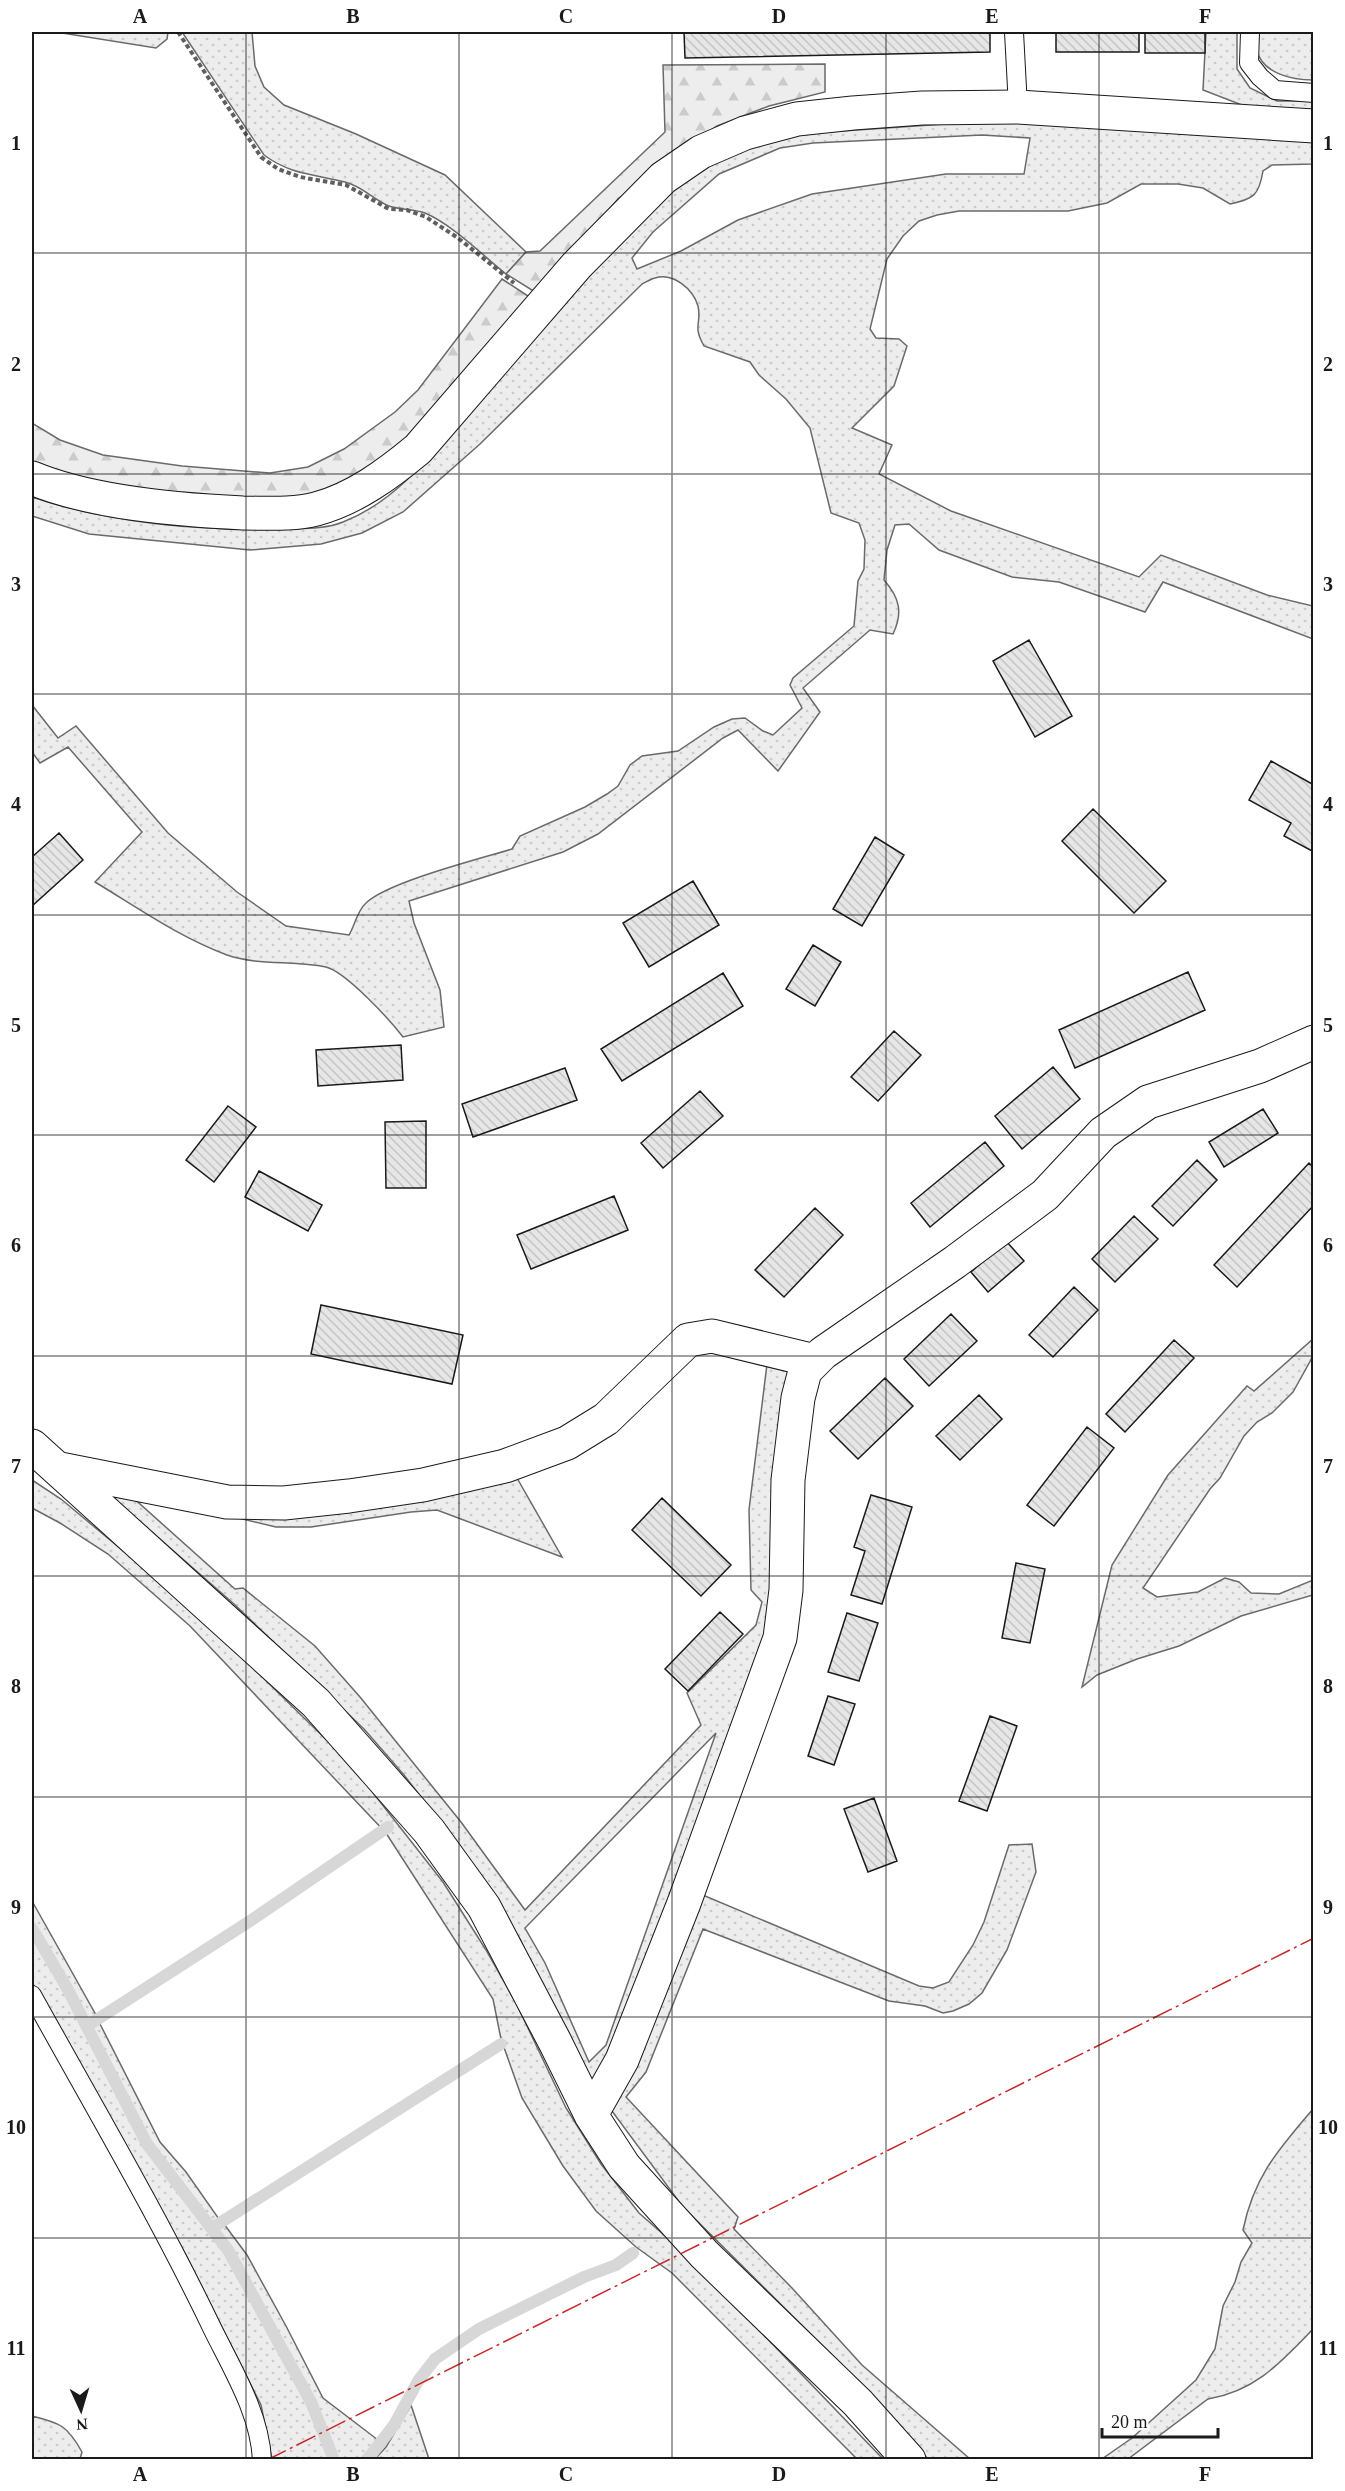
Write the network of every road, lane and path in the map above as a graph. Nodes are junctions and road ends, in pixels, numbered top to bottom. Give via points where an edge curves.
1 (178, 32) edge
2 (1014, 32) edge
3 (1250, 32) edge
4 (1314, 93) edge
5 (1018, 106) junction
6 (1314, 126) edge
7 (545, 303) junction
8 (32, 478) edge
9 (1314, 1042) edge
10 (815, 1361) junction
11 (32, 1446) edge
12 (59, 1468) junction
13 (32, 1995) edge
14 (591, 2115) junction
15 (262, 2460) edge
16 (909, 2460) edge

1 - 7 path via 261,157 300,177 346,185 389,208 426,217
2 - 5 lane
3 - 4 lane via 1249,63 1260,77 1275,90
5 - 6 street
5 - 7 street via 853,113 796,119 745,133 701,152 663,178
7 - 8 street via 418,449 389,473 351,495 315,509 272,514 168,508 51,486
9 - 10 street via 1260,1066 1148,1102 1103,1133 1046,1195
10 - 12 street via 712,1336 687,1340 606,1419 567,1443 505,1466 423,1485 349,1496 284,1503 227,1503
10 - 14 street via 805,1371 798,1398 788,1480 786,1590 780,1638 680,1914 622,2060
11 - 12 street
12 - 14 street via 316,1703 429,1831 484,1907
13 - 15 lane via 199,2299 249,2403
14 - 16 street via 624,2166 704,2254 858,2403

